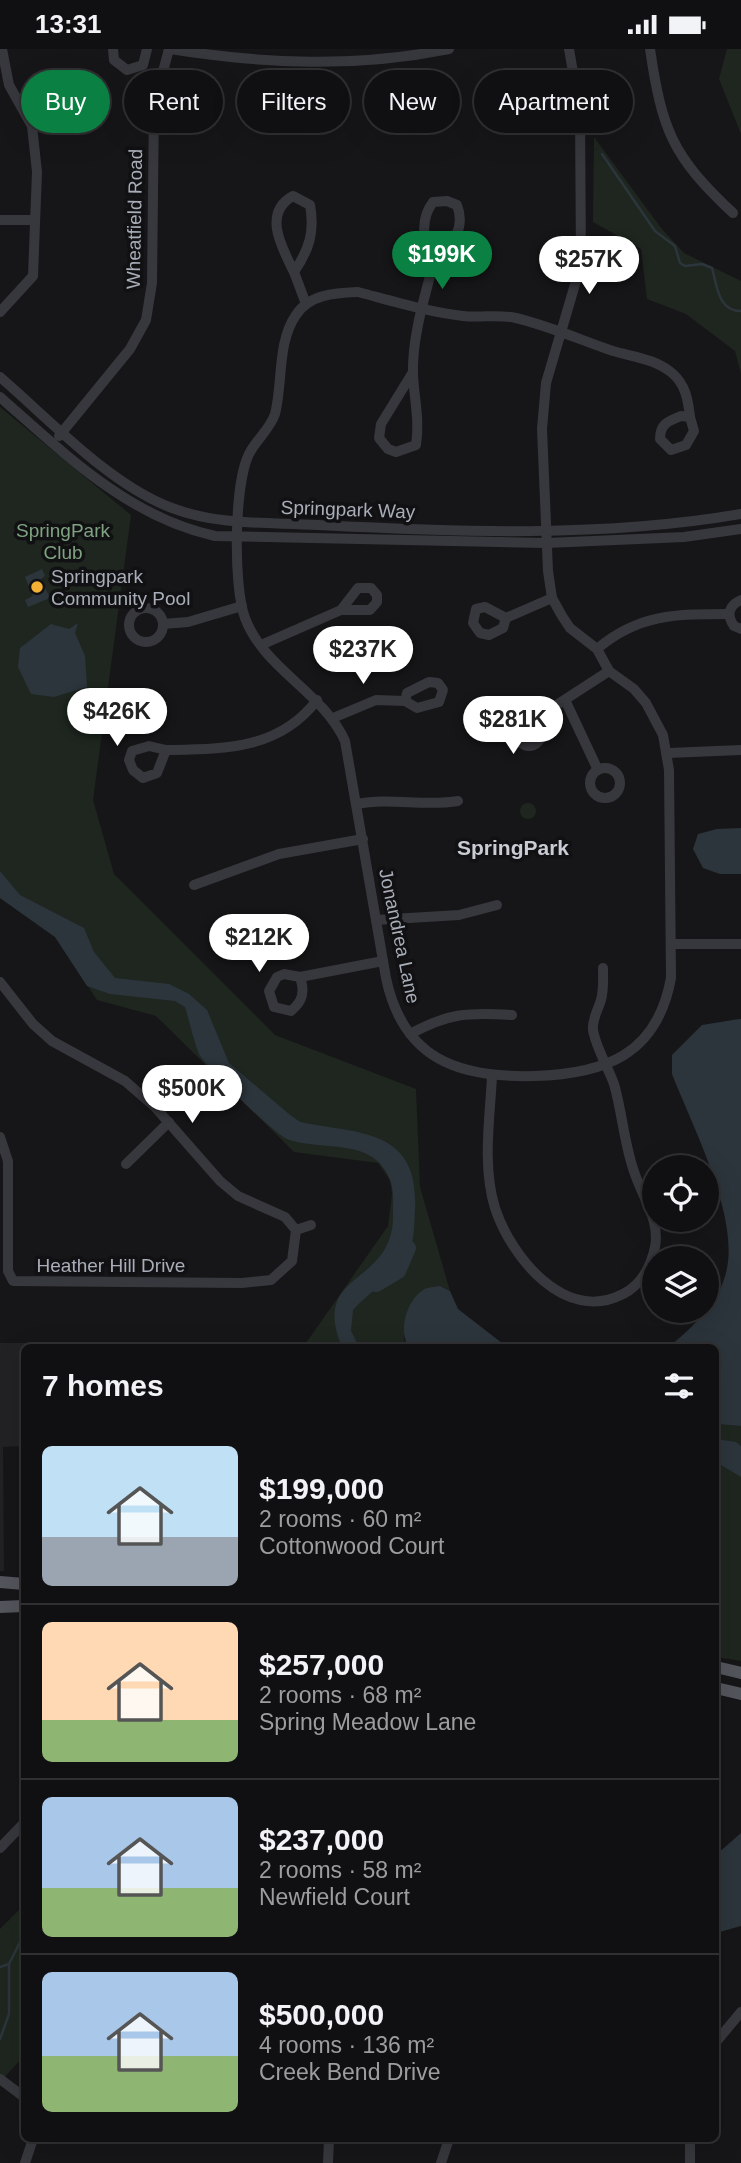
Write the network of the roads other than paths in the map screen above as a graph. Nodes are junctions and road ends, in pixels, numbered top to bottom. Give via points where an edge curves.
1 (2, 49) edge
2 (113, 49) edge
3 (148, 49) edge
4 (169, 49) edge
5 (450, 49) edge
6 (569, 49) edge
7 (650, 49) edge
8 (5, 87) edge
9 (733, 213) dead end
10 (0, 220) edge
11 (35, 220) junction
12 (433, 265) junction
13 (294, 272) junction
14 (306, 303) junction
15 (422, 308) junction
16 (0, 312) edge
17 (559, 333) junction
18 (413, 372) junction
19 (0, 377) edge
20 (0, 397) edge
21 (690, 417) dead end
22 (62, 432) junction
23 (53, 444) junction
24 (741, 515) edge
25 (239, 524) junction
26 (741, 529) edge
27 (547, 530) junction
28 (237, 539) junction
29 (547, 543) junction
30 (552, 598) junction
31 (741, 600) edge
32 (242, 606) junction
33 (341, 610) dead end
34 (729, 614) junction
35 (506, 618) dead end
36 (163, 624) dead end
37 (741, 629) edge
38 (261, 645) junction
39 (597, 649) junction
40 (609, 671) junction
41 (317, 700) junction
42 (405, 701) dead end
43 (565, 701) junction
44 (333, 718) junction
45 (536, 724) dead end
46 (166, 750) dead end
47 (741, 750) edge
48 (668, 753) junction
49 (598, 770) dead end
50 (458, 801) dead end
51 (357, 804) junction
52 (363, 839) junction
53 (194, 885) dead end
54 (497, 905) dead end
55 (376, 920) junction
56 (672, 944) junction
57 (741, 944) edge
58 (383, 961) junction
59 (603, 968) dead end
60 (300, 977) dead end
61 (0, 982) edge
62 (512, 1015) dead end
63 (410, 1034) junction
64 (607, 1065) junction
65 (492, 1076) junction
66 (169, 1122) junction
67 (0, 1137) edge
68 (126, 1164) dead end
69 (311, 1225) dead end
70 (296, 1230) junction
71 (0, 1582) edge
72 (21, 1584) edge
73 (21, 1606) edge
74 (0, 1607) edge
75 (719, 1668) edge
76 (741, 1673) edge
77 (719, 1689) edge
78 (741, 1694) edge
79 (21, 1826) edge
80 (0, 1848) edge
81 (741, 2012) edge
82 (719, 2038) edge
83 (0, 2079) edge
84 (21, 2095) edge
85 (32, 2142) edge
86 (329, 2142) edge
87 (448, 2142) edge
88 (690, 2142) edge
89 (25, 2163) edge
90 (328, 2163) edge
91 (441, 2163) edge
92 (690, 2163) edge

1 - 8 street
2 - 3 street via 114,60 127,70 143,65
4 - 5 street via 237,60 318,64 405,58
4 - 22 street, Wheatfield Road via 154,105 152,283 146,320 130,349
6 - 17 street, Jonandrea Lane via 580,113 581,264
7 - 9 street via 671,142 706,188
8 - 11 street via 32,126 37,172
10 - 11 street
11 - 16 street via 33,276
12 - 12 street via 423,232 426,211 433,202 447,201 457,205 460,230
12 - 15 street
13 - 13 street via 276,223 277,210 293,196 310,205 312,215 310,248
13 - 14 street
14 - 15 street via 358,292
14 - 25 street, Jonandrea Lane via 288,331 274,418 248,455
15 - 17 street via 464,317 501,315
15 - 18 street
17 - 21 street via 666,369 687,394
17 - 27 street, Jonandrea Lane via 546,383 542,429
18 - 18 street via 381,424 379,438 396,453 416,445
19 - 22 street, Springpark Way
20 - 23 street, Springpark Way
22 - 23 street, Wheatfield Road
22 - 25 street, Springpark Way via 152,499 197,516
23 - 28 street, Springpark Way via 150,515 194,531
24 - 27 street, Springpark Way via 653,526
25 - 27 street, Springpark Way
25 - 28 street, Jonandrea Lane
26 - 29 street, Springpark Way via 684,537
27 - 29 street, Jonandrea Lane
28 - 29 street, Springpark Way
28 - 32 street, Jonandrea Lane
29 - 30 street, Jonandrea Lane
30 - 35 street
30 - 39 street, Jonandrea Lane via 570,628
31 - 34 street
32 - 36 street via 188,622
32 - 38 street, Jonandrea Lane
33 - 38 street
34 - 37 street via 734,626
34 - 39 street via 642,621
38 - 41 street, Jonandrea Lane
39 - 40 street, Jonandrea Lane
40 - 43 street
40 - 48 street, Jonandrea Lane via 646,703
41 - 44 street, Jonandrea Lane
41 - 46 street via 283,731 247,747
42 - 44 street via 376,700
43 - 45 street
43 - 49 street
44 - 51 street, Jonandrea Lane via 349,755
47 - 48 street
48 - 56 street, Jonandrea Lane
50 - 51 street
51 - 52 street, Jonandrea Lane
52 - 53 street via 279,854
52 - 55 street, Jonandrea Lane
54 - 55 street via 459,915
55 - 58 street, Jonandrea Lane
56 - 57 street
56 - 64 street, Jonandrea Lane via 668,992 658,1020 642,1042
58 - 60 street
58 - 63 street, Jonandrea Lane via 393,1005
59 - 64 street via 604,986 593,1027
61 - 66 street via 52,1041 125,1081
62 - 63 street via 463,1013
63 - 65 street, Jonandrea Lane via 449,1066
64 - 65 street, Jonandrea Lane via 563,1076
64 - 65 street via 627,1154 657,1237 638,1283 603,1300 572,1298 547,1284 530,1268 504,1229 489,1178
66 - 68 street
66 - 70 street via 220,1181 238,1196 285,1217
67 - 70 street, Heather Hill Drive via 8,1161 8,1271 13,1281 271,1280 292,1261
69 - 70 street
71 - 72 main road
73 - 74 main road
75 - 76 main road
77 - 78 main road
79 - 80 street
81 - 82 street
83 - 84 street
85 - 89 street
86 - 90 street
87 - 91 street
88 - 92 street

